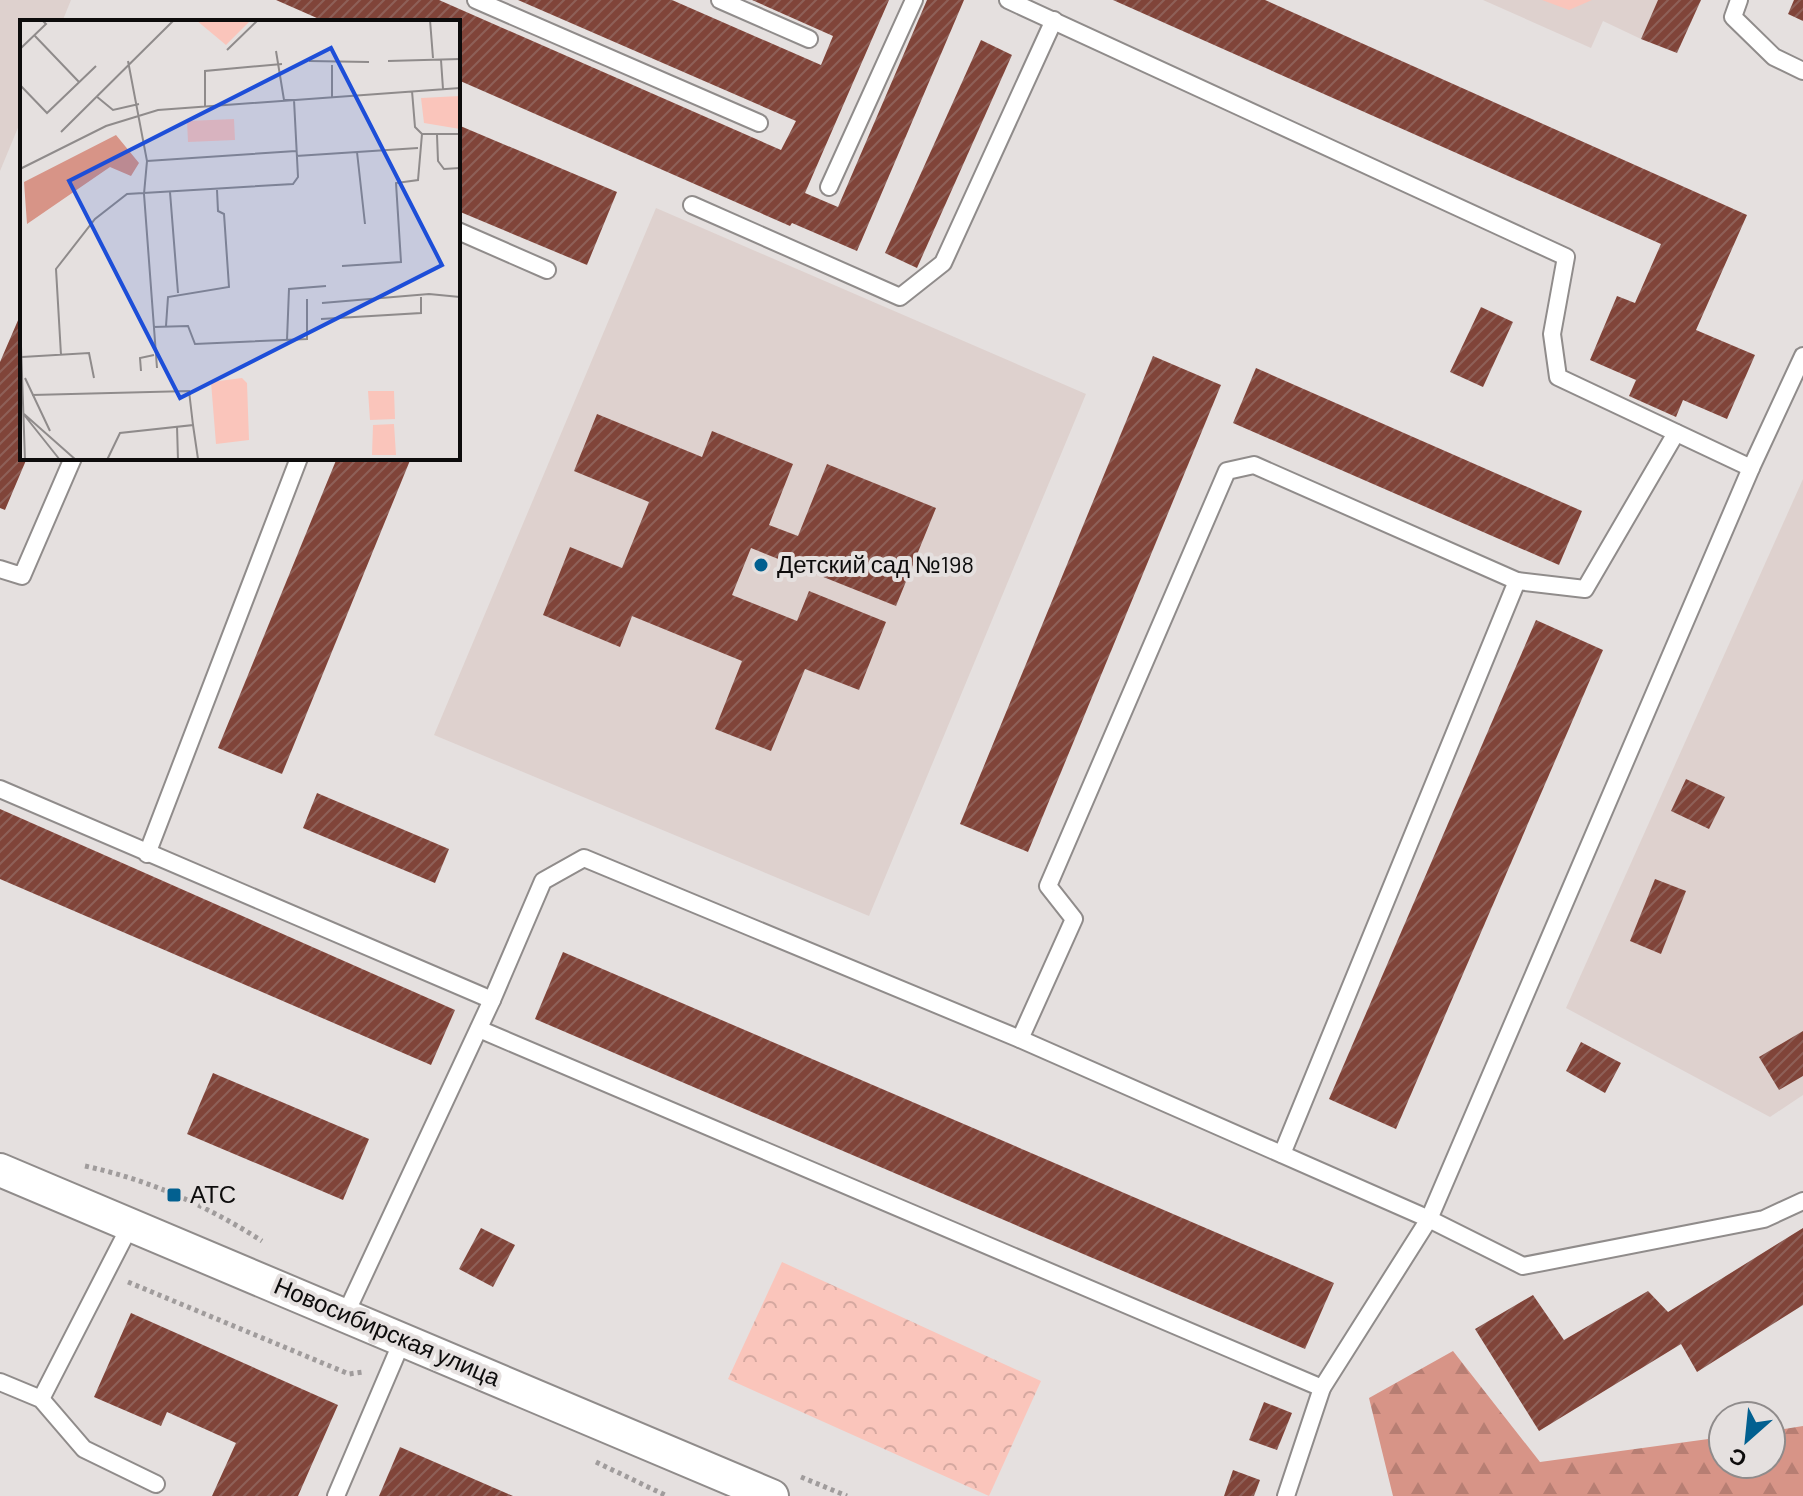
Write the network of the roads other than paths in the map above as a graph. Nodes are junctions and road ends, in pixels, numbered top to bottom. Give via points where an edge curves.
1 (476, 0) edge
2 (720, 0) edge
3 (914, 0) edge
4 (1008, 0) edge
5 (1739, 0) edge
6 (1054, 20) junction
7 (809, 39) dead end
8 (1803, 71) edge
9 (759, 123) dead end
10 (829, 187) dead end
11 (692, 205) dead end
12 (460, 232) edge
13 (547, 270) dead end
14 (1803, 356) edge
15 (1676, 433) junction
16 (72, 460) edge
17 (298, 460) edge
18 (1751, 468) junction
19 (0, 569) edge
20 (1517, 581) junction
21 (0, 789) edge
22 (147, 854) junction
23 (492, 1000) junction
24 (479, 1029) junction
25 (1020, 1039) junction
26 (1282, 1154) junction
27 (0, 1170) edge
28 (1803, 1201) edge
29 (1429, 1219) junction
30 (131, 1224) junction
31 (346, 1313) junction
32 (405, 1340) junction
33 (0, 1382) edge
34 (1322, 1388) junction
35 (41, 1399) junction
36 (156, 1484) dead end
37 (336, 1496) edge
38 (772, 1496) edge
39 (1286, 1496) edge

1 - 9 lane
2 - 7 lane
3 - 10 lane
4 - 6 lane
5 - 8 lane via 1733,17 1774,57
6 - 11 lane via 943,263 900,297
6 - 15 lane via 1566,257 1552,334 1558,377
12 - 13 lane
14 - 18 lane
15 - 18 lane
15 - 20 lane via 1585,589
16 - 19 lane via 22,576
17 - 22 lane
18 - 29 lane
20 - 25 lane via 1254,465 1227,471 1048,886 1074,919
20 - 26 lane
21 - 22 lane
22 - 23 lane
23 - 24 lane
23 - 25 lane via 543,881 584,858
24 - 31 lane
24 - 34 lane
25 - 26 lane
26 - 29 lane
27 - 30 street, Новосибирская улица
28 - 29 lane via 1764,1219 1523,1266
29 - 34 lane
30 - 31 street, Новосибирская улица
30 - 35 lane
31 - 32 lane
32 - 37 lane
32 - 38 street, Новосибирская улица
33 - 35 lane
34 - 39 lane
35 - 36 lane via 84,1449

